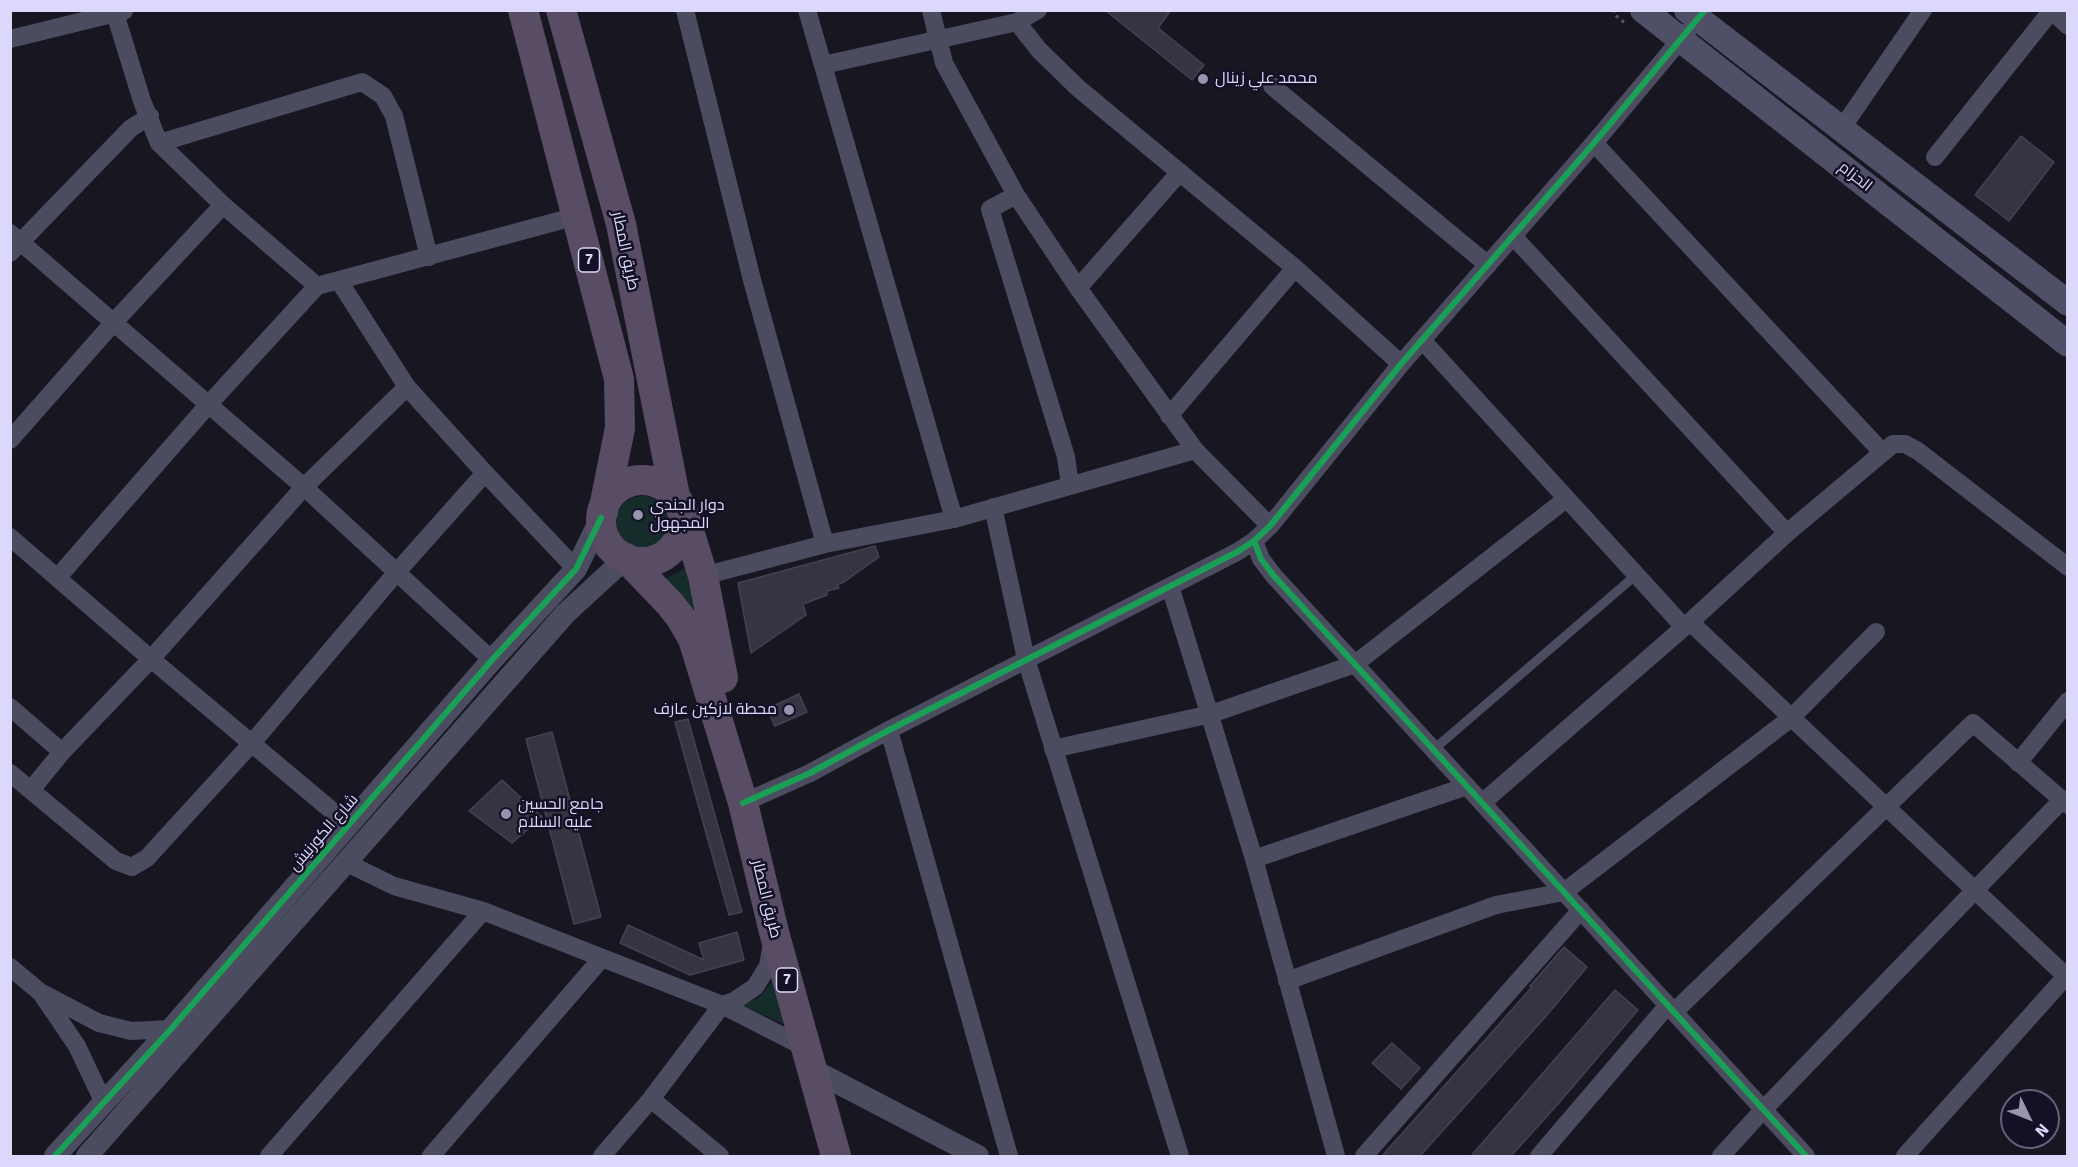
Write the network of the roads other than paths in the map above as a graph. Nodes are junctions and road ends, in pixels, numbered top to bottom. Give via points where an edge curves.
1 (523, 10) edge
2 (561, 10) edge
3 (685, 10) edge
4 (807, 10) edge
5 (931, 10) edge
6 (1038, 10) edge
7 (1923, 10) edge
8 (2052, 11) edge
9 (118, 12) edge
10 (1697, 13) edge
11 (1636, 18) edge
12 (1017, 22) junction
13 (2067, 26) edge
14 (10, 39) edge
15 (938, 39) junction
16 (1681, 40) junction
17 (823, 65) junction
18 (1272, 86) dead end
19 (150, 116) junction
20 (1842, 128) junction
21 (159, 142) junction
22 (1594, 143) junction
23 (1935, 157) dead end
24 (1180, 172) junction
25 (1016, 195) junction
26 (223, 205) junction
27 (577, 216) junction
28 (1513, 236) junction
29 (14, 243) edge
30 (429, 257) junction
31 (1488, 265) junction
32 (1295, 268) junction
33 (339, 281) junction
34 (317, 286) junction
35 (1078, 288) junction
36 (2067, 303) edge
37 (114, 322) junction
38 (1422, 340) junction
39 (2067, 344) edge
40 (1401, 364) junction
41 (407, 387) junction
42 (207, 405) junction
43 (1169, 416) junction
44 (10, 440) edge
45 (1195, 450) junction
46 (1882, 452) junction
47 (485, 473) junction
48 (1070, 485) junction
49 (304, 487) junction
50 (1566, 499) junction
51 (678, 501) junction
52 (993, 507) junction
53 (602, 515) junction
54 (954, 519) junction
55 (1270, 526) junction
56 (1787, 532) junction
57 (10, 537) edge
58 (1254, 541) junction
59 (825, 544) junction
60 (626, 558) junction
61 (2067, 567) edge
62 (576, 569) junction
63 (396, 573) junction
64 (1636, 575) junction
65 (703, 576) junction
66 (58, 577) junction
67 (1170, 585) junction
68 (1686, 624) junction
69 (1876, 632) dead end
70 (151, 659) junction
71 (1026, 659) junction
72 (492, 660) junction
73 (1355, 664) junction
74 (2067, 701) edge
75 (10, 707) edge
76 (1211, 714) junction
77 (1791, 718) junction
78 (890, 730) junction
79 (252, 743) junction
80 (726, 746) junction
81 (1053, 749) junction
82 (1433, 750) junction
83 (62, 752) junction
84 (2018, 763) junction
85 (10, 773) edge
86 (1467, 786) junction
87 (31, 790) junction
88 (742, 802) junction
89 (2065, 802) edge
90 (1482, 803) junction
91 (1887, 808) junction
92 (349, 825) junction
93 (1254, 859) junction
94 (345, 862) junction
95 (1975, 891) junction
96 (1564, 892) junction
97 (1581, 910) junction
98 (483, 911) junction
99 (774, 933) junction
100 (602, 958) junction
101 (10, 967) edge
102 (2067, 976) edge
103 (1287, 981) junction
104 (40, 992) junction
105 (722, 1005) junction
106 (1671, 1009) junction
107 (171, 1029) junction
108 (131, 1031) junction
109 (808, 1058) junction
110 (151, 1066) junction
111 (119, 1091) junction
112 (651, 1099) junction
113 (1763, 1110) junction
114 (125, 1113) junction
115 (55, 1156) edge
116 (87, 1156) edge
117 (269, 1156) edge
118 (431, 1156) edge
119 (602, 1156) edge
120 (718, 1156) edge
121 (836, 1156) edge
122 (978, 1156) edge
123 (1009, 1156) edge
124 (1180, 1156) edge
125 (1336, 1156) edge
126 (1364, 1156) edge
127 (1539, 1156) edge
128 (1721, 1156) edge
129 (1806, 1156) edge
130 (1905, 1156) edge

1 - 27 highway, 7
2 - 51 highway, طريق المطار / 7 via 621,224
3 - 59 street via 752,280
4 - 17 street
5 - 15 street
6 - 12 street
7 - 20 street
8 - 13 street
8 - 23 street
9 - 14 street
9 - 19 street via 142,101
10 - 16 street
10 - 20 main road, الحزام
11 - 16 main road, الحزام
12 - 15 street
12 - 24 street via 1078,88
15 - 17 street
15 - 25 street via 945,63
16 - 22 street
16 - 39 main road, الحزام
17 - 54 street
18 - 31 street
19 - 21 street
19 - 29 street via 131,128
20 - 36 main road, الحزام
21 - 26 street
21 - 30 street via 362,82 383,96 394,116
22 - 28 street
22 - 46 street
24 - 32 street
24 - 35 street
25 - 35 street
25 - 48 street via 990,209 1066,457
26 - 34 street
26 - 37 street
27 - 30 street
27 - 53 highway, 7 via 621,393 620,428
28 - 31 street
28 - 56 street
29 - 37 street
30 - 33 street
31 - 38 street
32 - 40 street
32 - 43 street
33 - 34 street
33 - 41 street
34 - 42 street
35 - 43 street
37 - 42 street
37 - 44 street
38 - 40 street
38 - 50 street
40 - 55 street
41 - 47 street
41 - 49 street
42 - 49 street
42 - 66 street
43 - 45 street
45 - 48 street
45 - 55 street
46 - 56 street
46 - 61 street via 1893,444 1905,444 1918,451
47 - 62 street
47 - 63 street
48 - 52 street
49 - 63 street
49 - 70 street
50 - 64 street
50 - 73 street
51 - 53 highway via 661,484 637,480 615,490
51 - 60 highway via 682,530 670,550 649,561
51 - 65 highway, طريق المطار / 7
52 - 54 street
52 - 71 street
53 - 60 highway via 607,542
53 - 62 street, شارع الكورنيش
54 - 59 street
55 - 58 street
56 - 68 street
57 - 66 street
58 - 67 street
58 - 73 street via 1261,559
59 - 65 street
60 - 80 highway, طريق المطار / 7 via 669,604 693,639
60 - 94 street, شارع الكورنيش via 566,613
62 - 72 street, شارع الكورنيش
63 - 72 street
63 - 79 street
64 - 68 street
64 - 82 lane
65 - 80 highway, طريق المطار / 7 via 734,725
66 - 70 street
67 - 71 street
67 - 76 street
68 - 77 street
68 - 90 street
69 - 77 street
70 - 79 street
70 - 83 street
71 - 78 street
71 - 81 street
72 - 92 street, شارع الكورنيش
73 - 76 street
73 - 82 street
74 - 84 street
75 - 83 street
76 - 81 street
76 - 93 street
77 - 91 street
77 - 96 street
78 - 88 street via 801,778
78 - 123 street
79 - 87 street via 147,858 132,867 116,861
79 - 92 street
80 - 88 highway, طريق المطار / 7
81 - 124 street
82 - 86 street
83 - 87 street
84 - 89 street
84 - 91 street via 1973,723
85 - 87 street
86 - 90 street
86 - 93 street
88 - 99 highway, طريق المطار / 7
89 - 95 street
90 - 96 street
91 - 95 street
91 - 106 street
92 - 107 street, شارع الكورنيش
93 - 103 street
94 - 98 street via 394,886
94 - 110 street, شارع الكورنيش
95 - 102 street
95 - 113 street
96 - 97 street
96 - 103 street via 1496,905
97 - 106 street
97 - 126 street
98 - 100 street
98 - 117 street
99 - 105 street via 764,976 750,992
99 - 109 highway, طريق المطار / 7
100 - 105 street
100 - 118 street
101 - 104 street
102 - 130 street
103 - 125 street
104 - 108 street via 99,1023
104 - 111 street via 91,1074
105 - 109 street
105 - 112 street
106 - 113 street
106 - 127 street
107 - 108 street
107 - 110 street, شارع الكورنيش
108 - 110 street
109 - 121 highway, طريق المطار / 7
109 - 122 street
110 - 111 street, شارع الكورنيش
110 - 114 street, شارع الكورنيش
111 - 114 street
111 - 115 street, شارع الكورنيش
112 - 119 street
112 - 120 street
113 - 128 street
113 - 129 street
114 - 116 street, شارع الكورنيش

